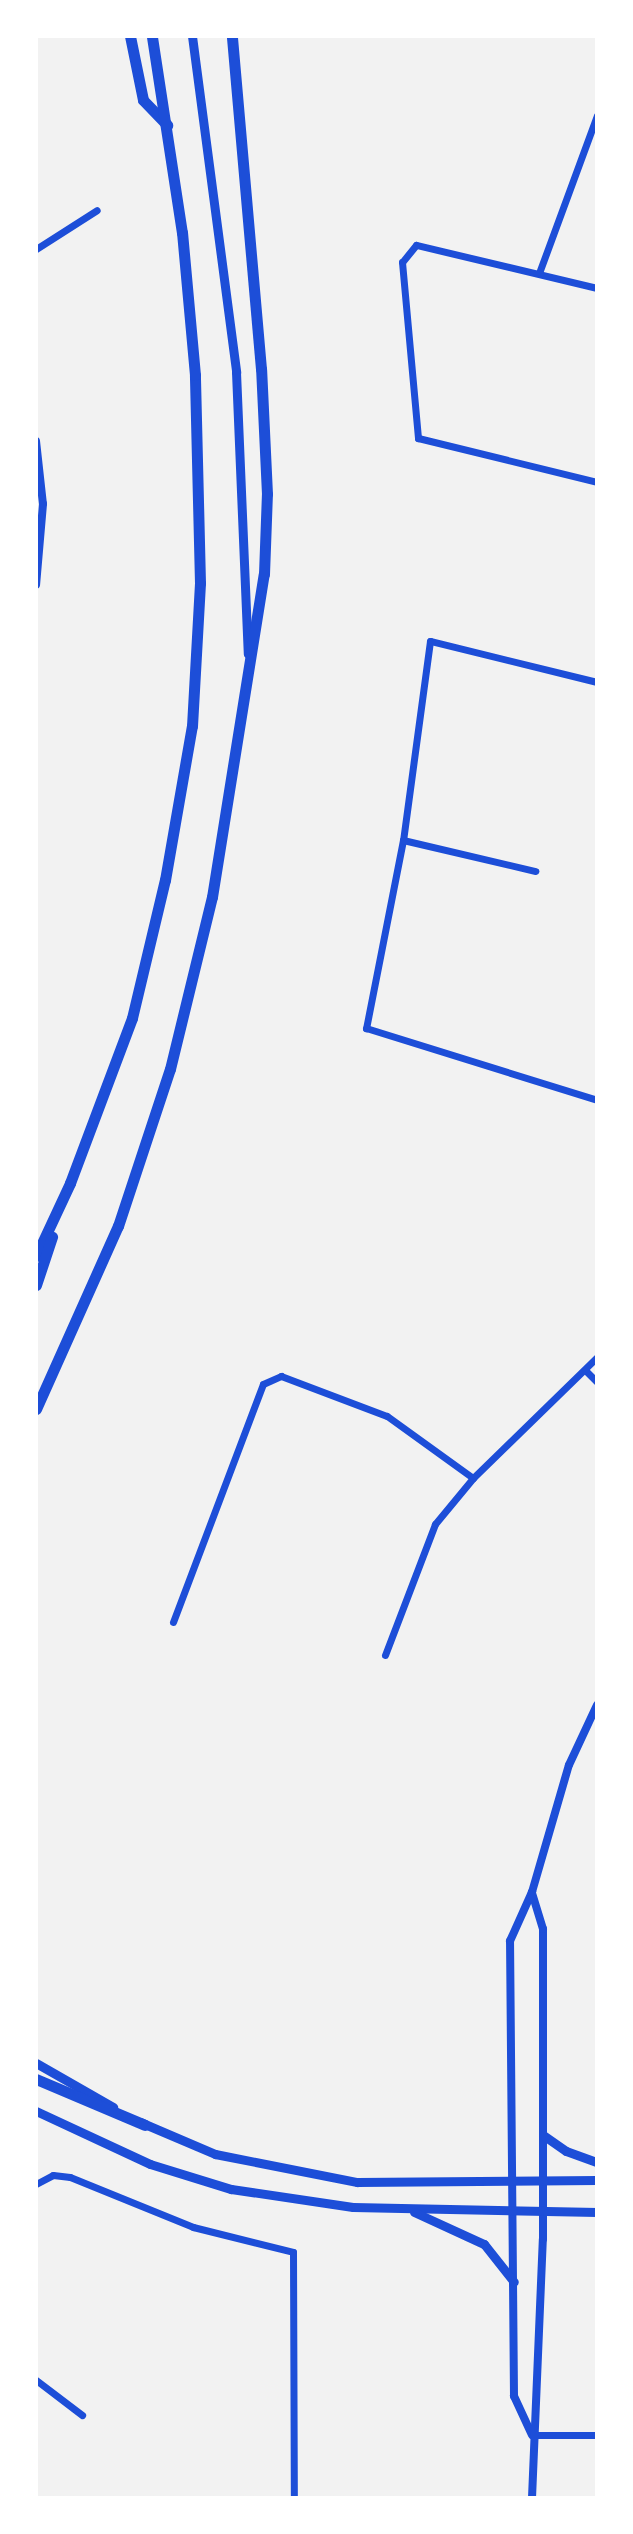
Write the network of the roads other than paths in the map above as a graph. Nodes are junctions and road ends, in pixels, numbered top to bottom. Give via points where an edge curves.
1 (130, 36) edge
2 (152, 36) edge
3 (192, 36) edge
4 (232, 36) edge
5 (597, 115) edge
6 (168, 126) junction
7 (97, 210) dead end
8 (36, 249) edge
9 (539, 273) junction
10 (597, 288) edge
11 (36, 441) edge
12 (597, 482) edge
13 (36, 585) edge
14 (248, 654) junction
15 (597, 682) edge
16 (403, 840) junction
17 (535, 871) dead end
18 (597, 1100) edge
19 (70, 1183) junction
20 (36, 1239) edge
21 (36, 1256) edge
22 (36, 1285) edge
23 (597, 1357) edge
24 (585, 1370) junction
25 (597, 1382) edge
26 (36, 1409) edge
27 (473, 1478) junction
28 (173, 1622) dead end
29 (385, 1655) dead end
30 (597, 1705) edge
31 (532, 1892) junction
32 (36, 2063) edge
33 (36, 2079) edge
34 (36, 2111) edge
35 (145, 2125) junction
36 (543, 2135) junction
37 (597, 2162) edge
38 (597, 2180) edge
39 (512, 2182) junction
40 (543, 2182) junction
41 (36, 2184) edge
42 (407, 2209) junction
43 (597, 2212) edge
44 (512, 2213) junction
45 (543, 2214) junction
46 (514, 2282) junction
47 (36, 2380) edge
48 (82, 2415) dead end
49 (532, 2435) junction
50 (597, 2435) edge
51 (294, 2498) edge
52 (532, 2498) edge

1 - 6 main road via 143,100
2 - 6 main road
3 - 14 main road via 236,372
4 - 14 main road via 267,494 264,574
5 - 9 street
6 - 19 main road via 182,233 199,473 192,726 165,880 132,1018
7 - 8 street
9 - 10 street
9 - 12 street via 416,245 402,262 418,438
11 - 13 street via 43,504
14 - 26 main road via 212,897 170,1069 118,1226
15 - 16 street via 430,641
16 - 17 street
16 - 18 street via 366,1028
19 - 20 main road
19 - 21 main road
19 - 22 main road
23 - 24 street
24 - 25 street
24 - 27 street
27 - 28 street via 387,1416 281,1376 263,1384
27 - 29 street via 435,1524
30 - 31 street via 569,1765
31 - 36 street via 543,1929
31 - 39 street via 510,1941
32 - 35 main road
33 - 35 main road
34 - 42 main road via 150,2164 231,2189 353,2207
35 - 39 main road via 215,2154 329,2178
36 - 37 main road via 566,2151
36 - 40 street
38 - 40 main road
39 - 40 main road
39 - 44 street
40 - 45 street
41 - 51 street via 53,2175 70,2177 193,2227 293,2252
42 - 44 main road
42 - 46 main road via 484,2244
43 - 45 main road
44 - 45 main road
44 - 46 street
45 - 49 street via 538,2397
46 - 49 street via 514,2396
47 - 48 street
49 - 50 street
49 - 52 street

